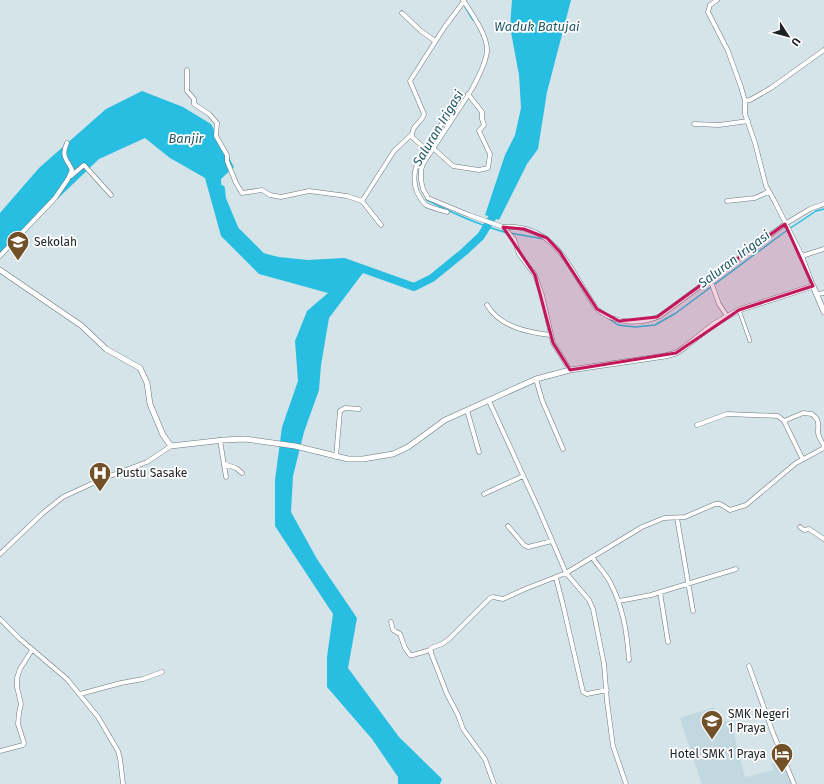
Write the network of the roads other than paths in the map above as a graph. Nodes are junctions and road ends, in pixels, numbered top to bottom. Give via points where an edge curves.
1 (718, 0) edge
2 (463, 2) edge
3 (402, 13) dead end
4 (435, 41) junction
5 (824, 50) edge
6 (187, 70) dead end
7 (468, 94) junction
8 (745, 101) junction
9 (446, 118) dead end
10 (748, 121) junction
11 (694, 124) dead end
12 (412, 134) junction
13 (67, 143) dead end
14 (433, 148) junction
15 (427, 152) junction
16 (68, 179) junction
17 (768, 192) junction
18 (112, 195) dead end
19 (362, 201) junction
20 (727, 201) dead end
21 (824, 204) edge
22 (438, 206) junction
23 (447, 212) dead end
24 (785, 224) junction
25 (381, 225) dead end
26 (502, 226) junction
27 (824, 249) edge
28 (0, 256) edge
29 (802, 256) junction
30 (0, 270) edge
31 (710, 279) junction
32 (813, 286) junction
33 (824, 293) edge
34 (816, 294) junction
35 (487, 305) dead end
36 (739, 310) junction
37 (824, 312) edge
38 (726, 316) junction
39 (550, 335) junction
40 (750, 341) dead end
41 (570, 370) junction
42 (536, 380) junction
43 (489, 401) junction
44 (358, 409) dead end
45 (467, 410) junction
46 (784, 421) junction
47 (697, 425) dead end
48 (220, 440) junction
49 (171, 446) junction
50 (824, 447) edge
51 (563, 449) dead end
52 (479, 452) dead end
53 (336, 457) junction
54 (802, 458) junction
55 (224, 464) junction
56 (242, 473) dead end
57 (523, 476) junction
58 (226, 477) dead end
59 (484, 494) dead end
60 (676, 518) junction
61 (508, 526) dead end
62 (800, 527) dead end
63 (824, 539) edge
64 (552, 541) junction
65 (0, 554) edge
66 (592, 557) junction
67 (736, 569) dead end
68 (566, 573) junction
69 (556, 578) junction
70 (687, 584) junction
71 (660, 592) junction
72 (619, 601) junction
73 (692, 611) dead end
74 (0, 619) edge
75 (391, 622) dead end
76 (668, 642) dead end
77 (32, 650) junction
78 (430, 650) junction
79 (630, 660) dead end
80 (749, 666) dead end
81 (162, 672) dead end
82 (607, 690) junction
83 (80, 694) junction
84 (0, 751) edge
85 (123, 784) edge
86 (494, 784) edge
87 (626, 784) edge
88 (794, 784) edge

1 - 8 street via 710,5 708,12 728,51
2 - 4 street
2 - 7 street via 479,26 487,49
3 - 4 street
4 - 12 street via 410,81 424,114 413,128
5 - 8 street via 771,88
6 - 19 street via 187,91 194,99 194,104 217,123 216,136 227,155 230,169 242,193 262,190 281,197 309,191 348,196
7 - 14 street
7 - 14 street via 482,112 484,125 479,131 490,154 488,168 479,170 453,166
8 - 10 street
9 - 15 street
10 - 11 street via 719,125
10 - 17 street
12 - 15 street via 415,141
12 - 19 street via 394,151
13 - 16 street via 64,153 71,168
14 - 15 street
15 - 22 street via 420,176 426,196
16 - 18 street via 84,165
16 - 28 street via 55,198
17 - 20 street via 755,198
17 - 24 street via 776,202
19 - 25 street
21 - 24 street
22 - 23 street
22 - 26 street
24 - 29 street
24 - 31 street
26 - 31 street via 524,229 547,238 560,252 597,309 619,321 645,321 657,317
26 - 39 street via 514,238 517,250 538,280
27 - 29 street
29 - 32 street
30 - 49 street via 82,326 106,349 140,368 147,383 150,404 163,435
31 - 38 street
32 - 34 street
32 - 36 street
33 - 34 street
34 - 37 street
35 - 39 street via 506,323
36 - 38 street
36 - 40 street
38 - 41 street via 676,353
39 - 41 street
41 - 42 street
42 - 43 street
42 - 51 street
43 - 45 street
43 - 57 street
44 - 53 street via 345,408 340,411
45 - 52 street
45 - 53 street via 445,420 399,452 363,459
46 - 47 street via 776,415 727,414
46 - 50 street via 803,413 812,414 819,423 818,435
46 - 54 street
48 - 49 street
48 - 53 street via 244,439 295,446
48 - 55 street
49 - 65 street via 147,462 63,497 43,512
50 - 54 street
54 - 60 street via 746,505 730,510 715,504
55 - 56 street
55 - 58 street
57 - 59 street
57 - 64 street
60 - 66 street via 661,519 642,527
60 - 70 street
61 - 64 street via 528,547
62 - 63 street via 804,530 809,529
64 - 68 street
66 - 68 street
66 - 72 street via 608,578
67 - 70 street
68 - 69 street
68 - 82 street via 589,600 593,609
69 - 78 street via 503,599 494,596 490,598 449,639
69 - 82 street via 583,692 587,694
70 - 71 street
70 - 73 street
71 - 72 street
71 - 76 street
72 - 79 street
74 - 77 street
75 - 78 street via 393,630 400,634 410,654
77 - 83 street via 67,679
77 - 84 street via 20,668 17,678 21,704 18,724 24,743
78 - 86 street via 463,729 485,759
80 - 88 street
81 - 83 street
82 - 87 street via 613,746
83 - 85 street via 100,719 118,751

